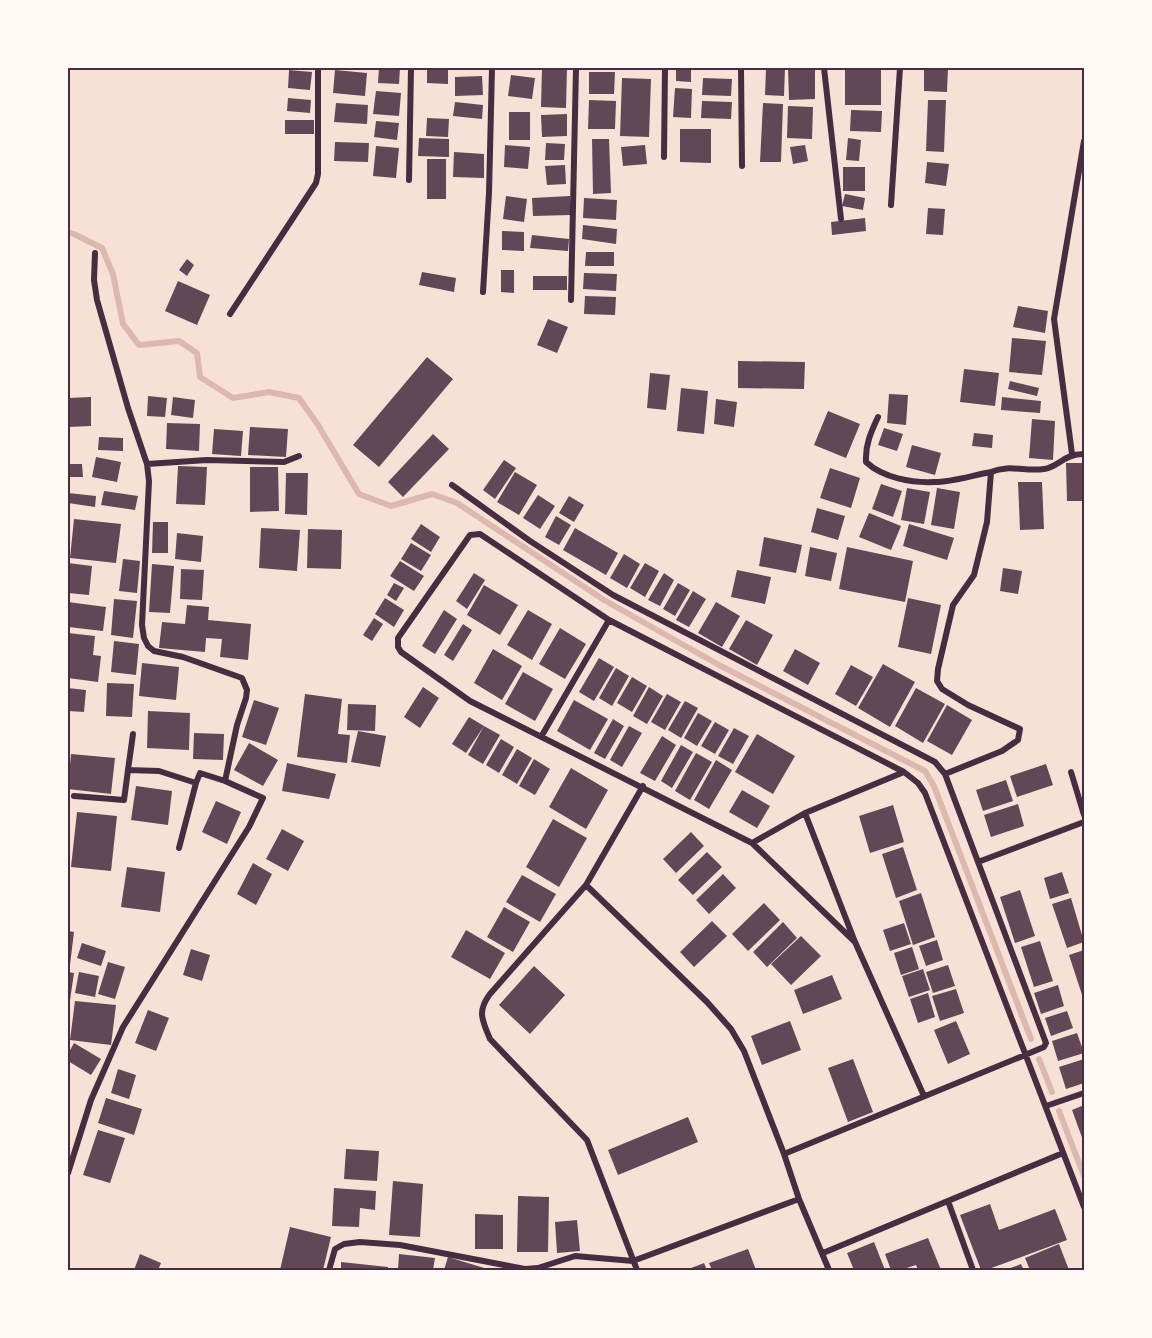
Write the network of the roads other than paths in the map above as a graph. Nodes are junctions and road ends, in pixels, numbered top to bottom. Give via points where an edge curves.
1 (318, 68) edge
2 (411, 68) edge
3 (492, 68) edge
4 (576, 68) edge
5 (665, 68) edge
6 (741, 68) edge
7 (824, 68) edge
8 (900, 68) edge
9 (1084, 141) edge
10 (663, 157) dead end
11 (742, 166) dead end
12 (409, 180) dead end
13 (891, 205) dead end
14 (841, 219) dead end
15 (94, 253) dead end
16 (483, 292) dead end
17 (571, 300) dead end
18 (230, 314) dead end
19 (879, 417) dead end
20 (1072, 454) junction
21 (1084, 454) edge
22 (299, 456) dead end
23 (147, 464) junction
24 (991, 471) junction
25 (452, 485) dead end
26 (609, 620) junction
27 (133, 734) dead end
28 (541, 737) junction
29 (128, 770) junction
30 (904, 772) junction
31 (1071, 772) dead end
32 (945, 774) junction
33 (225, 781) junction
34 (196, 783) junction
35 (642, 786) junction
36 (74, 796) dead end
37 (805, 813) junction
38 (1084, 814) edge
39 (1084, 822) edge
40 (752, 843) junction
41 (179, 848) dead end
42 (978, 862) junction
43 (586, 885) junction
44 (855, 942) junction
45 (1025, 1055) junction
46 (1084, 1093) edge
47 (924, 1096) junction
48 (1046, 1106) junction
49 (1063, 1153) junction
50 (784, 1154) junction
51 (68, 1173) edge
52 (799, 1199) junction
53 (948, 1201) junction
54 (1084, 1207) edge
55 (823, 1254) junction
56 (633, 1261) junction
57 (329, 1270) edge
58 (637, 1270) edge
59 (829, 1270) edge
60 (974, 1270) edge

1 - 18 street via 316,183
2 - 12 street
3 - 16 street
4 - 17 street
5 - 10 street
6 - 11 street
7 - 14 street
8 - 13 street
9 - 20 street via 1054,320
15 - 23 street via 97,300
19 - 24 street via 866,450 866,462 874,469 899,478 935,482
20 - 21 street
20 - 24 street via 1046,469
22 - 23 street via 284,462 207,460
23 - 33 street via 144,638 154,651 226,671 245,682 246,698
24 - 32 street via 987,522 974,575 953,605 937,681 942,689 968,705 1020,729 1018,740 1002,751
25 - 32 street via 613,595 935,762
26 - 28 street
26 - 28 street via 475,534 470,535 398,638 401,652 470,701
26 - 30 street
27 - 29 street
28 - 35 street
29 - 34 street via 159,771
29 - 36 street via 124,800
30 - 37 street
30 - 45 street via 925,793
31 - 38 street
32 - 42 street
33 - 34 street via 200,773
33 - 51 street via 262,798 249,827 123,1027 91,1100
34 - 41 street
35 - 40 street
35 - 43 street
37 - 40 street
37 - 44 street
39 - 42 street
40 - 44 street
42 - 45 street via 1045,1039 1044,1047
43 - 50 street via 731,1029 744,1051
43 - 56 street via 484,1002 482,1021 490,1039 587,1140
44 - 47 street
45 - 47 street
45 - 48 street
46 - 48 street
47 - 50 street
48 - 49 street
49 - 53 street
49 - 54 street
50 - 52 street
52 - 55 street
52 - 56 street
53 - 55 street
53 - 60 street
55 - 59 street
56 - 57 street via 575,1256 525,1269 400,1245 360,1242 335,1249
56 - 58 street

